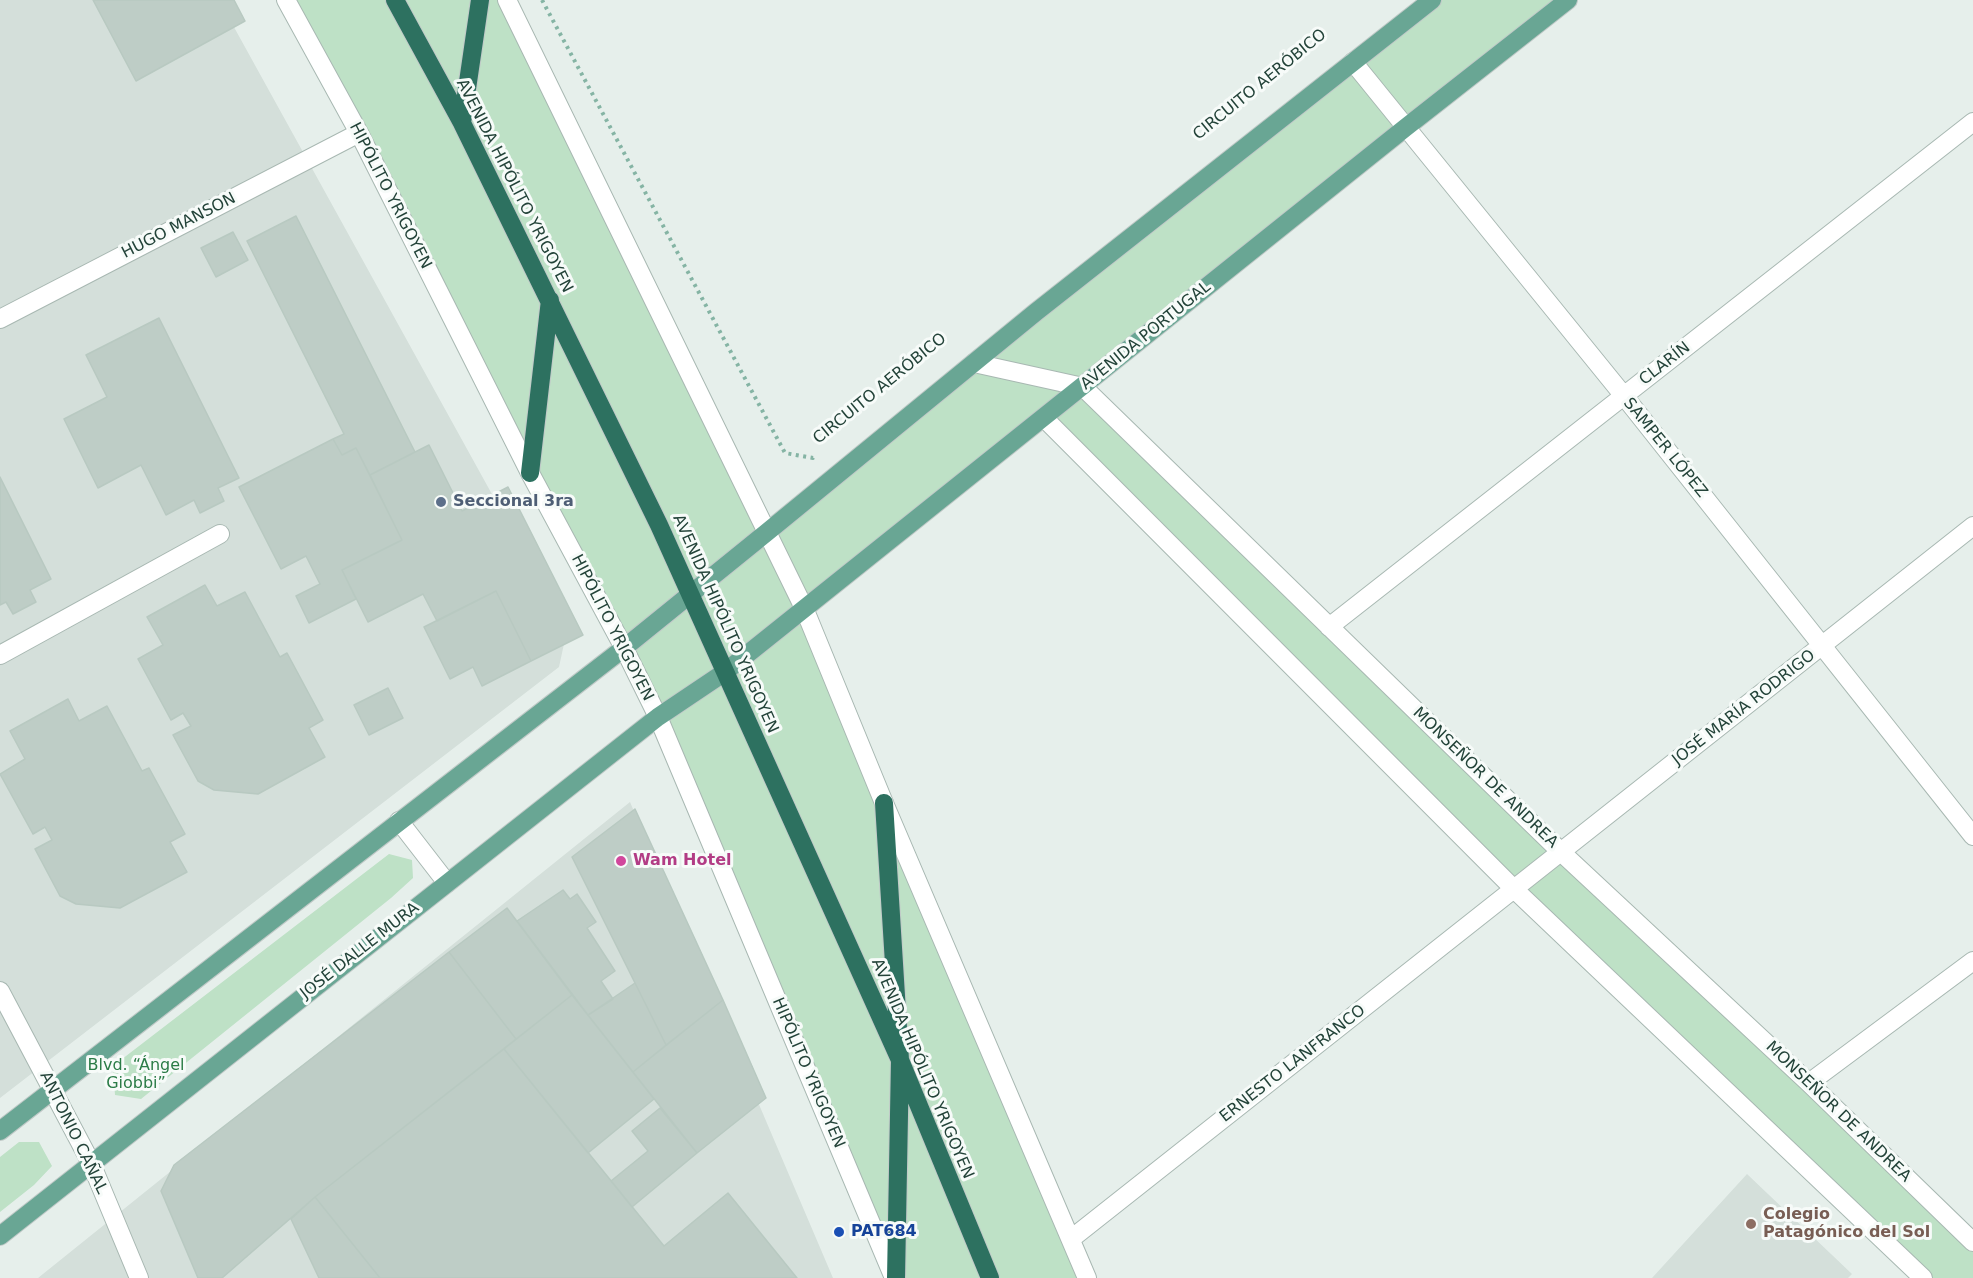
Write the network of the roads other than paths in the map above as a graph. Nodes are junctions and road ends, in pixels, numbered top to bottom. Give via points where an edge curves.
1 (285, 0) edge
2 (395, 0) edge
3 (480, 0) edge
4 (507, 0) edge
5 (1432, 0) edge
6 (1568, 0) edge
7 (1353, 63) junction
8 (1973, 122) edge
9 (462, 123) junction
10 (1405, 128) junction
11 (359, 133) junction
12 (550, 300) junction
13 (0, 319) edge
14 (974, 363) junction
15 (1083, 387) junction
16 (1624, 396) junction
17 (1044, 418) junction
18 (530, 473) junction
19 (1973, 526) edge
20 (766, 533) junction
21 (220, 534) dead end
22 (691, 593) junction
23 (804, 608) junction
24 (1329, 627) junction
25 (1823, 645) junction
26 (624, 648) junction
27 (0, 655) edge
28 (725, 672) junction
29 (658, 717) junction
30 (884, 803) junction
31 (399, 821) junction
32 (1973, 837) edge
33 (1561, 852) junction
34 (447, 883) junction
35 (1514, 889) junction
36 (1973, 961) edge
37 (0, 992) edge
38 (900, 1060) junction
39 (1809, 1083) junction
40 (52, 1089) junction
41 (0, 1131) edge
42 (91, 1163) junction
43 (0, 1236) edge
44 (1071, 1239) junction
45 (1973, 1242) edge
46 (139, 1278) edge
47 (895, 1278) edge
48 (990, 1278) edge
49 (1087, 1278) edge
50 (1923, 1278) edge

1 - 11 street, HIPÓLITO YRIGOYEN
2 - 9 highway, AVENIDA HIPÓLITO YRIGOYEN
3 - 9 highway
4 - 20 street
5 - 7 main road
6 - 10 main road, AVENIDA PORTUGAL
7 - 10 street, SAMPER LÓPEZ
7 - 14 main road
8 - 16 street, CLARÍN
9 - 12 highway, AVENIDA HIPÓLITO YRIGOYEN
10 - 15 main road, AVENIDA PORTUGAL
10 - 16 street, SAMPER LÓPEZ
11 - 13 street, HUGO MANSON
11 - 18 street, HIPÓLITO YRIGOYEN
12 - 18 highway
12 - 22 highway, AVENIDA HIPÓLITO YRIGOYEN
14 - 15 street
14 - 20 main road
15 - 17 main road, AVENIDA PORTUGAL
15 - 24 street, MONSEÑOR DE ANDREA
16 - 24 street, CLARÍN
16 - 25 street, SAMPER LÓPEZ
17 - 23 main road, AVENIDA PORTUGAL
17 - 35 street
18 - 26 street, HIPÓLITO YRIGOYEN
19 - 25 street, JOSÉ MARÍA RODRIGO
20 - 22 main road
20 - 23 street
21 - 27 street
22 - 26 main road
22 - 28 highway, AVENIDA HIPÓLITO YRIGOYEN
23 - 28 main road, AVENIDA PORTUGAL
23 - 30 street
24 - 33 street, MONSEÑOR DE ANDREA
25 - 32 street, SAMPER LÓPEZ
25 - 33 street, JOSÉ MARÍA RODRIGO
26 - 29 street, HIPÓLITO YRIGOYEN
26 - 31 main road
28 - 29 main road, JOSÉ DALLE MURA
28 - 38 highway, AVENIDA HIPÓLITO YRIGOYEN
29 - 34 main road, JOSÉ DALLE MURA
29 - 47 street, HIPÓLITO YRIGOYEN
30 - 38 highway
30 - 44 street
31 - 34 street
31 - 40 main road
33 - 35 street, JOSÉ MARÍA RODRIGO
33 - 39 street, MONSEÑOR DE ANDREA
34 - 42 main road, JOSÉ DALLE MURA
35 - 44 street, ERNESTO LANFRANCO
35 - 50 street
36 - 39 street
37 - 40 street, ANTONIO CAÑAL
38 - 47 highway
38 - 48 highway, AVENIDA HIPÓLITO YRIGOYEN
39 - 45 street, MONSEÑOR DE ANDREA
40 - 41 main road
40 - 42 street, ANTONIO CAÑAL
42 - 43 main road, JOSÉ DALLE MURA
42 - 46 street, ANTONIO CAÑAL
44 - 49 street

